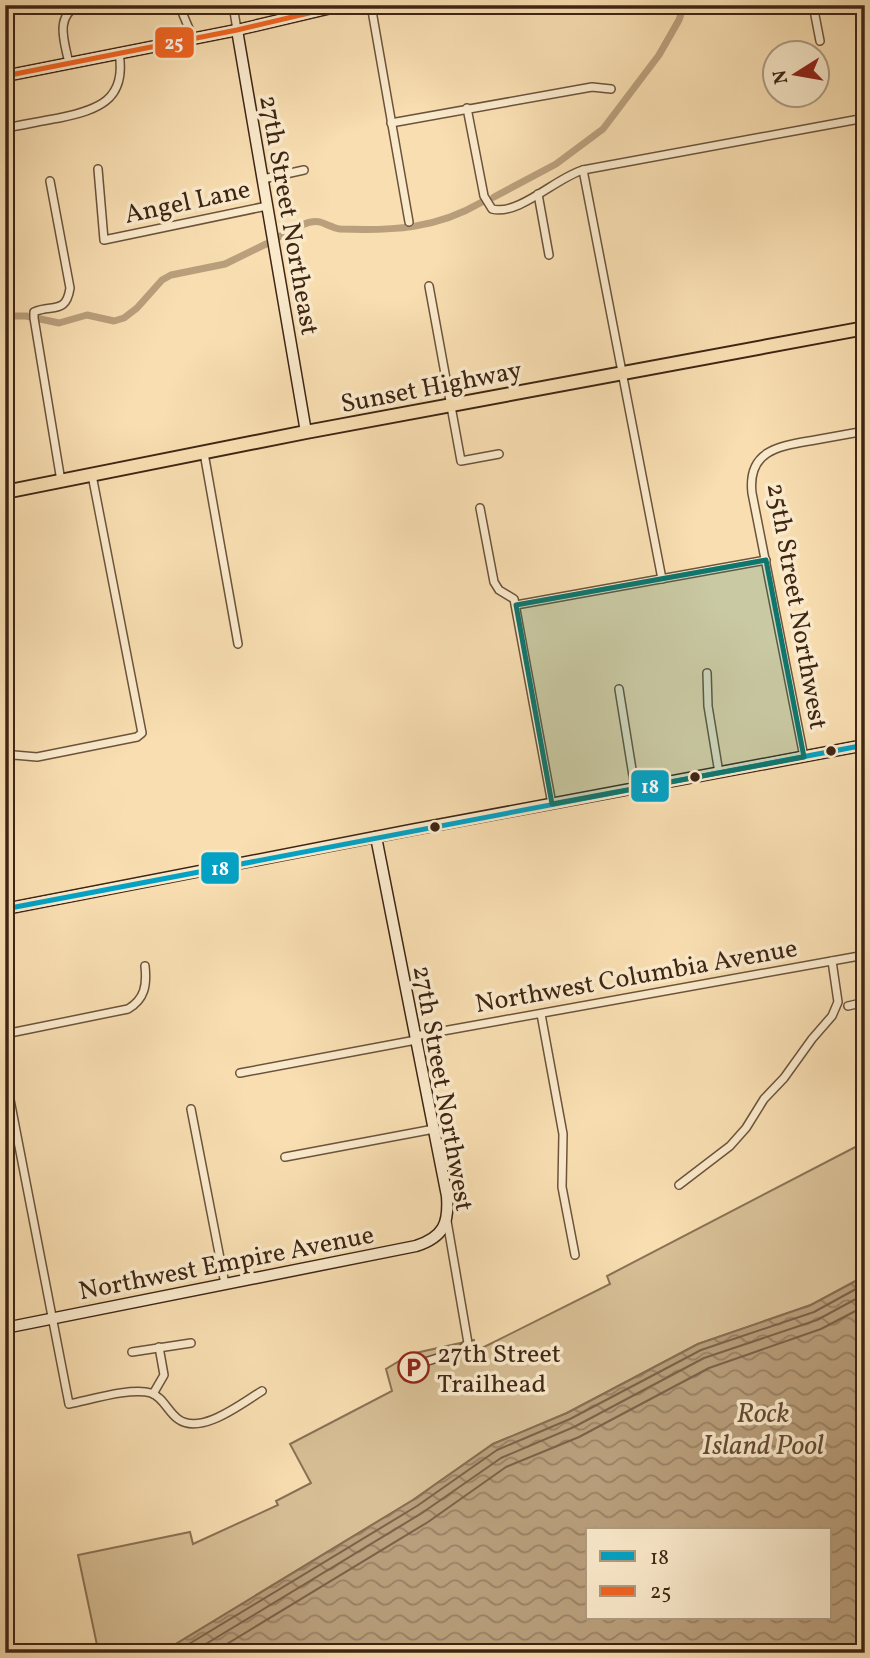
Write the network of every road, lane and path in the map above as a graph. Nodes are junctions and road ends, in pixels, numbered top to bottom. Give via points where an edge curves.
1 (78, 5) edge
2 (179, 5) edge
3 (233, 5) edge
4 (370, 5) edge
5 (813, 5) edge
6 (339, 6) edge
7 (237, 30) junction
8 (193, 38) junction
9 (819, 38) edge
10 (119, 53) junction
11 (69, 64) junction
12 (5, 76) edge
13 (611, 89) dead end
14 (467, 108) junction
15 (865, 118) edge
16 (391, 123) junction
17 (5, 128) edge
18 (98, 169) dead end
19 (304, 170) dead end
20 (583, 170) junction
21 (263, 179) junction
22 (50, 181) dead end
23 (538, 194) junction
24 (267, 206) junction
25 (409, 222) dead end
26 (549, 255) dead end
27 (429, 286) dead end
28 (865, 328) edge
29 (623, 373) junction
30 (451, 406) junction
31 (865, 431) edge
32 (306, 432) junction
33 (204, 453) junction
34 (499, 454) dead end
35 (92, 475) junction
36 (61, 481) junction
37 (5, 492) edge
38 (480, 508) dead end
39 (766, 560) junction
40 (662, 579) junction
41 (516, 605) junction
42 (238, 644) dead end
43 (707, 673) dead end
44 (619, 689) dead end
45 (865, 745) edge
46 (5, 757) edge
47 (804, 757) junction
48 (719, 772) junction
49 (635, 788) junction
50 (552, 804) junction
51 (376, 837) junction
52 (5, 909) edge
53 (865, 955) edge
54 (832, 961) junction
55 (145, 966) dead end
56 (865, 1002) edge
57 (848, 1006) dead end
58 (541, 1014) junction
59 (5, 1034) edge
60 (416, 1038) junction
61 (240, 1073) dead end
62 (5, 1074) edge
63 (191, 1109) dead end
64 (434, 1129) junction
65 (285, 1157) dead end
66 (679, 1185) dead end
67 (447, 1222) junction
68 (575, 1255) dead end
69 (225, 1284) junction
70 (52, 1318) junction
71 (5, 1328) edge
72 (191, 1343) dead end
73 (159, 1347) junction
74 (132, 1352) dead end
75 (407, 1377) dead end
76 (262, 1391) dead end
77 (153, 1394) junction

1 - 11 street via 63,19
2 - 8 street
3 - 7 street, 27th Street Northeast
4 - 16 street
5 - 9 street
6 - 7 street
7 - 8 street
7 - 21 street, 27th Street Northeast
8 - 10 street
10 - 11 street
10 - 17 street via 118,84 113,95 94,110
11 - 12 street
13 - 14 street via 592,87
14 - 16 street
14 - 23 street via 487,204 499,211
15 - 20 street
16 - 25 street
18 - 24 street, Angel Lane via 104,240
19 - 21 street
20 - 23 street
20 - 29 street
21 - 24 street, 27th Street Northeast
22 - 36 street via 70,288 63,305 40,309 34,318
23 - 26 street
24 - 32 street, 27th Street Northeast
27 - 30 street
28 - 29 highway, Sunset Highway
29 - 30 highway, Sunset Highway
29 - 40 street
30 - 32 highway, Sunset Highway
30 - 34 street via 461,461
31 - 39 street, 25th Street Northwest via 776,448 757,463 751,484
32 - 33 highway, Sunset Highway
33 - 35 highway, Sunset Highway
33 - 42 street
35 - 36 highway, Sunset Highway
35 - 46 street via 140,715 140,736 37,757
36 - 37 highway, Sunset Highway
38 - 41 street via 494,582
39 - 40 street
39 - 47 street, 25th Street Northwest
40 - 41 street
41 - 50 street
43 - 48 street
44 - 49 street
45 - 47 street
47 - 48 street
48 - 49 street
49 - 50 street
50 - 51 street
51 - 52 street
51 - 60 street, 27th Street Northwest
53 - 54 street, Northwest Columbia Avenue
54 - 58 street, Northwest Columbia Avenue
54 - 66 street via 838,1002 832,1016 730,1146
55 - 59 street via 142,997 128,1009
56 - 57 street
58 - 60 street, Northwest Columbia Avenue
58 - 68 street via 563,1134 562,1187
60 - 61 street, Northwest Columbia Avenue
60 - 64 street, 27th Street Northwest
62 - 70 street
63 - 69 street
64 - 65 street
64 - 67 street, 27th Street Northwest via 447,1196
67 - 69 street, Northwest Empire Avenue via 436,1236 416,1246
67 - 75 street, 27th Street Northwest via 466,1346 412,1366
69 - 70 street, Northwest Empire Avenue
70 - 71 street, Northwest Empire Avenue
70 - 77 street via 69,1404 139,1392
72 - 73 street
73 - 74 street
73 - 77 street via 164,1375
76 - 77 street via 212,1420 196,1424 180,1421

